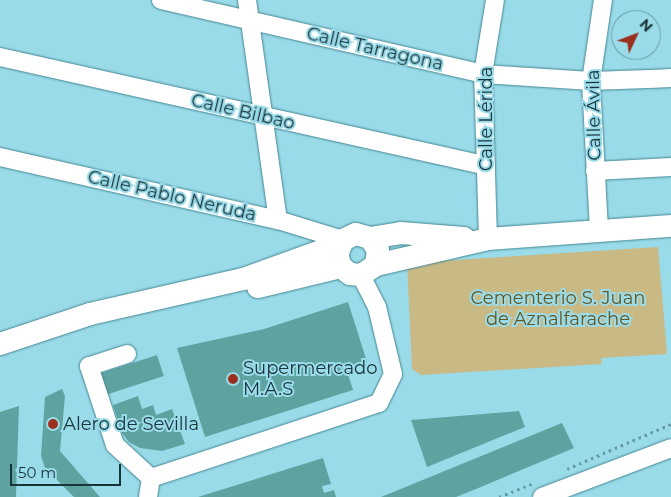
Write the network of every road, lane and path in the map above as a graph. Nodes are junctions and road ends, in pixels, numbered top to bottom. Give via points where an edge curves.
1 (161, 0) edge
2 (247, 0) edge
3 (495, 0) edge
4 (603, 0) edge
5 (250, 20) junction
6 (0, 57) edge
7 (483, 74) junction
8 (671, 78) edge
9 (591, 81) junction
10 (264, 117) junction
11 (0, 157) edge
12 (486, 166) junction
13 (671, 167) edge
14 (595, 171) junction
15 (278, 220) junction
16 (671, 226) edge
17 (599, 230) junction
18 (370, 238) junction
19 (488, 240) junction
20 (341, 242) junction
21 (359, 269) junction
22 (0, 344) edge
23 (127, 354) dead end
24 (0, 358) edge
25 (671, 424) edge
26 (671, 448) edge
27 (558, 473) dead end
28 (151, 478) junction
29 (541, 489) edge
30 (148, 497) edge
31 (499, 497) edge

1 - 5 street, Calle Tarragona
2 - 5 street
3 - 7 street, Calle Lérida
4 - 9 street, Calle Ávila
5 - 7 street, Calle Tarragona
5 - 10 street
6 - 10 street, Calle Bilbao
7 - 9 street, Calle Tarragona
7 - 12 street, Calle Lérida
8 - 9 street, Calle Tarragona
9 - 14 street, Calle Ávila
10 - 12 street, Calle Bilbao
10 - 15 street
11 - 15 street, Calle Pablo Neruda
12 - 19 street, Calle Lérida
13 - 14 street
14 - 17 street, Calle Ávila
15 - 20 street, Calle Pablo Neruda
16 - 17 street
17 - 19 street
18 - 19 street via 401,232
18 - 20 street via 356,234
18 - 21 street via 378,250
19 - 21 street
20 - 21 street via 337,256
20 - 22 street via 243,279 90,314
21 - 24 street via 96,322
21 - 28 street via 377,307 393,374 379,403
23 - 28 street via 89,366 115,445
25 - 27 path
26 - 29 street
28 - 30 street
29 - 31 path

